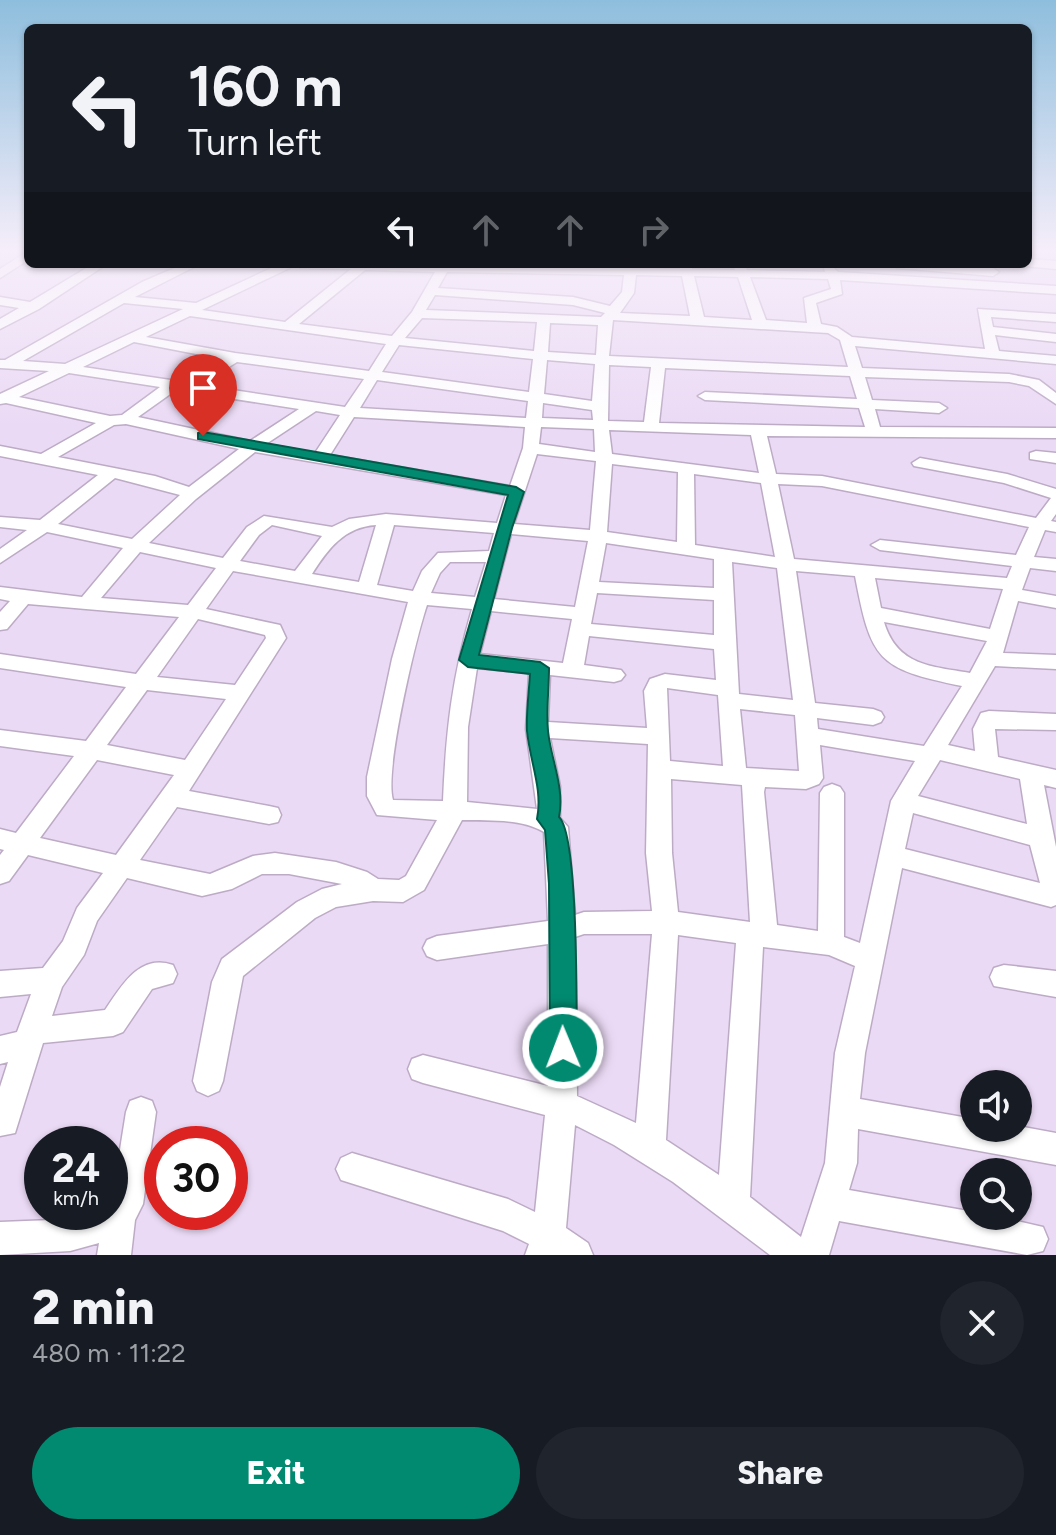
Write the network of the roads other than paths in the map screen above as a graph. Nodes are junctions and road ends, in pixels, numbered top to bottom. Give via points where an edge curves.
1 (29, 309) edge
2 (104, 309) edge
3 (184, 309) edge
4 (197, 309) edge
5 (310, 309) edge
6 (421, 309) edge
7 (571, 309) edge
8 (592, 309) edge
9 (616, 309) edge
10 (695, 309) edge
11 (755, 309) edge
12 (811, 309) edge
13 (981, 309) edge
14 (1019, 309) edge
15 (194, 310) junction
16 (983, 312) junction
17 (418, 314) junction
18 (1022, 314) junction
19 (610, 316) junction
20 (1056, 318) edge
21 (544, 320) junction
22 (568, 321) junction
23 (698, 321) junction
24 (0, 325) edge
25 (761, 325) junction
26 (288, 326) junction
27 (815, 327) junction
28 (988, 330) junction
29 (132, 338) junction
30 (1056, 338) edge
31 (395, 341) junction
32 (847, 341) junction
33 (993, 353) junction
34 (540, 356) junction
35 (235, 357) junction
36 (1056, 360) edge
37 (603, 361) junction
38 (4, 364) edge
39 (658, 364) junction
40 (701, 366) junction
41 (64, 368) junction
42 (855, 373) junction
43 (374, 375) junction
44 (180, 386) junction
45 (536, 398) junction
46 (2, 399) edge
47 (1056, 400) edge
48 (864, 404) junction
49 (599, 406) junction
50 (312, 407) junction
51 (939, 408) dead end
52 (349, 412) junction
53 (707, 412) junction
54 (118, 420) junction
55 (535, 423) junction
56 (601, 426) junction
57 (651, 429) junction
58 (758, 431) junction
59 (874, 432) junction
60 (1056, 433) edge
61 (254, 447) junction
62 (531, 448) junction
63 (0, 451) edge
64 (1036, 456) dead end
65 (604, 457) junction
66 (320, 458) junction
67 (1056, 458) edge
68 (42, 460) junction
69 (920, 463) dead end
70 (686, 467) junction
71 (112, 472) junction
72 (766, 479) junction
73 (516, 492) junction
74 (194, 494) junction
75 (1056, 494) edge
76 (1056, 502) edge
77 (386, 519) junction
78 (0, 522) edge
79 (1048, 525) edge
80 (44, 526) junction
81 (504, 528) junction
82 (334, 533) junction
83 (598, 536) junction
84 (137, 545) junction
85 (880, 545) dead end
86 (686, 549) junction
87 (723, 555) junction
88 (496, 556) junction
89 (0, 557) edge
90 (784, 564) junction
91 (229, 565) junction
92 (1056, 565) edge
93 (864, 572) junction
94 (301, 576) junction
95 (1016, 580) junction
96 (589, 587) junction
97 (366, 589) junction
98 (0, 593) edge
99 (724, 595) junction
100 (23, 598) junction
101 (420, 598) junction
102 (89, 601) junction
103 (1056, 602) edge
104 (485, 604) junction
105 (194, 612) junction
106 (872, 613) junction
107 (580, 622) junction
108 (0, 624) edge
109 (724, 643) junction
110 (987, 659) junction
111 (468, 660) junction
112 (0, 661) edge
113 (1056, 662) edge
114 (540, 668) junction
115 (572, 671) junction
116 (614, 675) dead end
117 (140, 682) junction
118 (243, 693) junction
119 (728, 694) junction
120 (805, 708) junction
121 (873, 717) dead end
122 (1056, 722) edge
123 (537, 729) junction
124 (808, 736) junction
125 (659, 737) junction
126 (0, 738) edge
127 (90, 750) junction
128 (932, 753) junction
129 (987, 764) junction
130 (659, 769) junction
131 (191, 770) junction
132 (735, 776) junction
133 (1044, 777) edge
134 (760, 778) junction
135 (832, 793) dead end
136 (172, 797) junction
137 (903, 801) junction
138 (455, 810) junction
139 (269, 815) dead end
140 (548, 819) junction
141 (1041, 838) junction
142 (11, 841) edge
143 (893, 856) junction
144 (121, 868) junction
145 (0, 874) edge
146 (373, 890) junction
147 (1054, 899) edge
148 (666, 922) junction
149 (561, 931) junction
150 (758, 935) junction
151 (831, 944) junction
152 (437, 948) dead end
153 (868, 959) junction
154 (163, 974) dead end
155 (1004, 977) dead end
156 (51, 980) junction
157 (0, 984) edge
158 (1056, 984) edge
159 (19, 1041) edge
160 (423, 1069) dead end
161 (208, 1081) dead end
162 (561, 1104) junction
163 (845, 1111) junction
164 (141, 1112) dead end
165 (4, 1122) dead end
166 (650, 1146) junction
167 (1056, 1149) edge
168 (352, 1169) dead end
169 (128, 1197) edge
170 (831, 1203) junction
171 (733, 1204) junction
172 (97, 1230) edge
173 (117, 1230) edge
174 (0, 1239) edge
175 (1031, 1239) dead end
176 (545, 1245) edge
177 (114, 1255) edge
178 (576, 1255) edge
179 (797, 1255) edge
180 (812, 1255) edge

1 - 24 street
2 - 38 street
3 - 15 street
4 - 15 street
5 - 26 street
6 - 17 street
7 - 22 street
8 - 19 street
9 - 19 street
10 - 23 street
11 - 25 street
12 - 27 street
13 - 16 street
14 - 18 street
15 - 26 street
15 - 29 street
16 - 18 street
16 - 28 street
17 - 21 street
17 - 31 street
18 - 20 street
19 - 22 street
19 - 23 street
19 - 37 street
21 - 22 street
21 - 34 street
23 - 25 street
25 - 27 street
26 - 31 street
27 - 32 street via 838,332
28 - 30 street
28 - 33 street
29 - 35 street
29 - 41 street
31 - 34 street
31 - 43 street
32 - 33 street
32 - 42 street
33 - 36 street
34 - 37 street
34 - 45 street
35 - 43 street
35 - 44 street
37 - 39 street
37 - 49 street
38 - 41 street
39 - 40 street
39 - 57 street
40 - 42 street
40 - 53 street
41 - 44 street
41 - 46 street
42 - 47 street via 1021,379
42 - 48 street
43 - 45 street
43 - 52 street
44 - 50 street
44 - 54 street
45 - 49 street
45 - 55 street
46 - 54 street
48 - 51 street
48 - 53 street
48 - 59 street
49 - 56 street
50 - 52 street
50 - 61 street
52 - 55 street
52 - 66 street
53 - 57 street
53 - 58 street
54 - 61 street
54 - 68 street
55 - 56 street
55 - 62 street
56 - 57 street
56 - 65 street
58 - 59 street
58 - 72 street
59 - 60 street
61 - 66 street
61 - 74 street
62 - 65 street
62 - 73 street
63 - 68 street
64 - 67 street
65 - 70 street
65 - 83 street
66 - 73 street
68 - 71 street
69 - 75 street
70 - 72 street
70 - 86 street
71 - 74 street
71 - 80 street
72 - 79 street via 822,481
72 - 90 street
73 - 81 street
74 - 84 street
76 - 79 street
77 - 81 street
77 - 82 street via 358,519
77 - 97 street
78 - 80 street
79 - 95 street
80 - 84 street
80 - 89 street
81 - 83 street
81 - 88 street
82 - 91 street via 264,521
82 - 94 street
83 - 86 street
83 - 96 street
84 - 91 street
84 - 102 street
85 - 95 street
86 - 87 street
87 - 90 street
87 - 99 street
88 - 101 street via 445,557
88 - 104 street
90 - 93 street
90 - 120 street
91 - 94 street
91 - 105 street
92 - 95 street
93 - 95 street
93 - 106 street
94 - 97 street
95 - 103 street
95 - 110 street
96 - 99 street
96 - 107 street
97 - 101 street
98 - 100 street
99 - 109 street
100 - 102 street
100 - 108 street
101 - 104 street
101 - 138 street via 402,655 379,796 385,808 405,812
102 - 105 street
104 - 107 street
104 - 111 street
105 - 117 street
105 - 118 street via 276,633
106 - 110 street
106 - 110 street via 885,652 896,663 922,671
107 - 109 street
107 - 115 street
109 - 119 street
110 - 113 street
110 - 128 street
111 - 114 street
111 - 138 street via 457,727
112 - 117 street
114 - 115 street
114 - 123 street
115 - 116 street
117 - 118 street
117 - 127 street
118 - 131 street
119 - 120 street
119 - 125 street via 658,684
119 - 132 street
120 - 121 street
120 - 124 street
122 - 129 street via 989,719 984,729
123 - 125 street
123 - 140 street via 552,797
124 - 128 street
124 - 134 street via 811,778
125 - 130 street
126 - 127 street
127 - 131 street
127 - 142 street
128 - 129 street
128 - 137 street
129 - 133 street
130 - 132 street
130 - 148 street
131 - 136 street
132 - 134 street
133 - 141 street
134 - 150 street via 752,792
135 - 151 street
136 - 139 street
136 - 144 street
137 - 141 street
137 - 143 street
138 - 140 street
138 - 146 street via 415,883 403,891
140 - 149 street via 556,827
141 - 147 street
142 - 144 street
142 - 145 street
143 - 147 street
143 - 153 street
144 - 146 street via 213,886 270,861 359,880
144 - 156 street via 86,916 74,947
146 - 161 street via 331,897 306,910 232,968
148 - 149 street via 584,923
148 - 150 street
148 - 166 street
149 - 152 street
149 - 162 street
150 - 151 street
150 - 171 street
151 - 153 street
153 - 163 street
154 - 159 street via 143,979 113,1023
155 - 158 street
156 - 157 street
156 - 159 street
159 - 165 street
160 - 162 street
162 - 166 street
162 - 176 street
163 - 167 street
163 - 170 street
164 - 169 street
166 - 171 street
168 - 176 street via 508,1216
170 - 175 street
170 - 180 street
171 - 179 street
172 - 174 street
173 - 177 street
176 - 178 street

